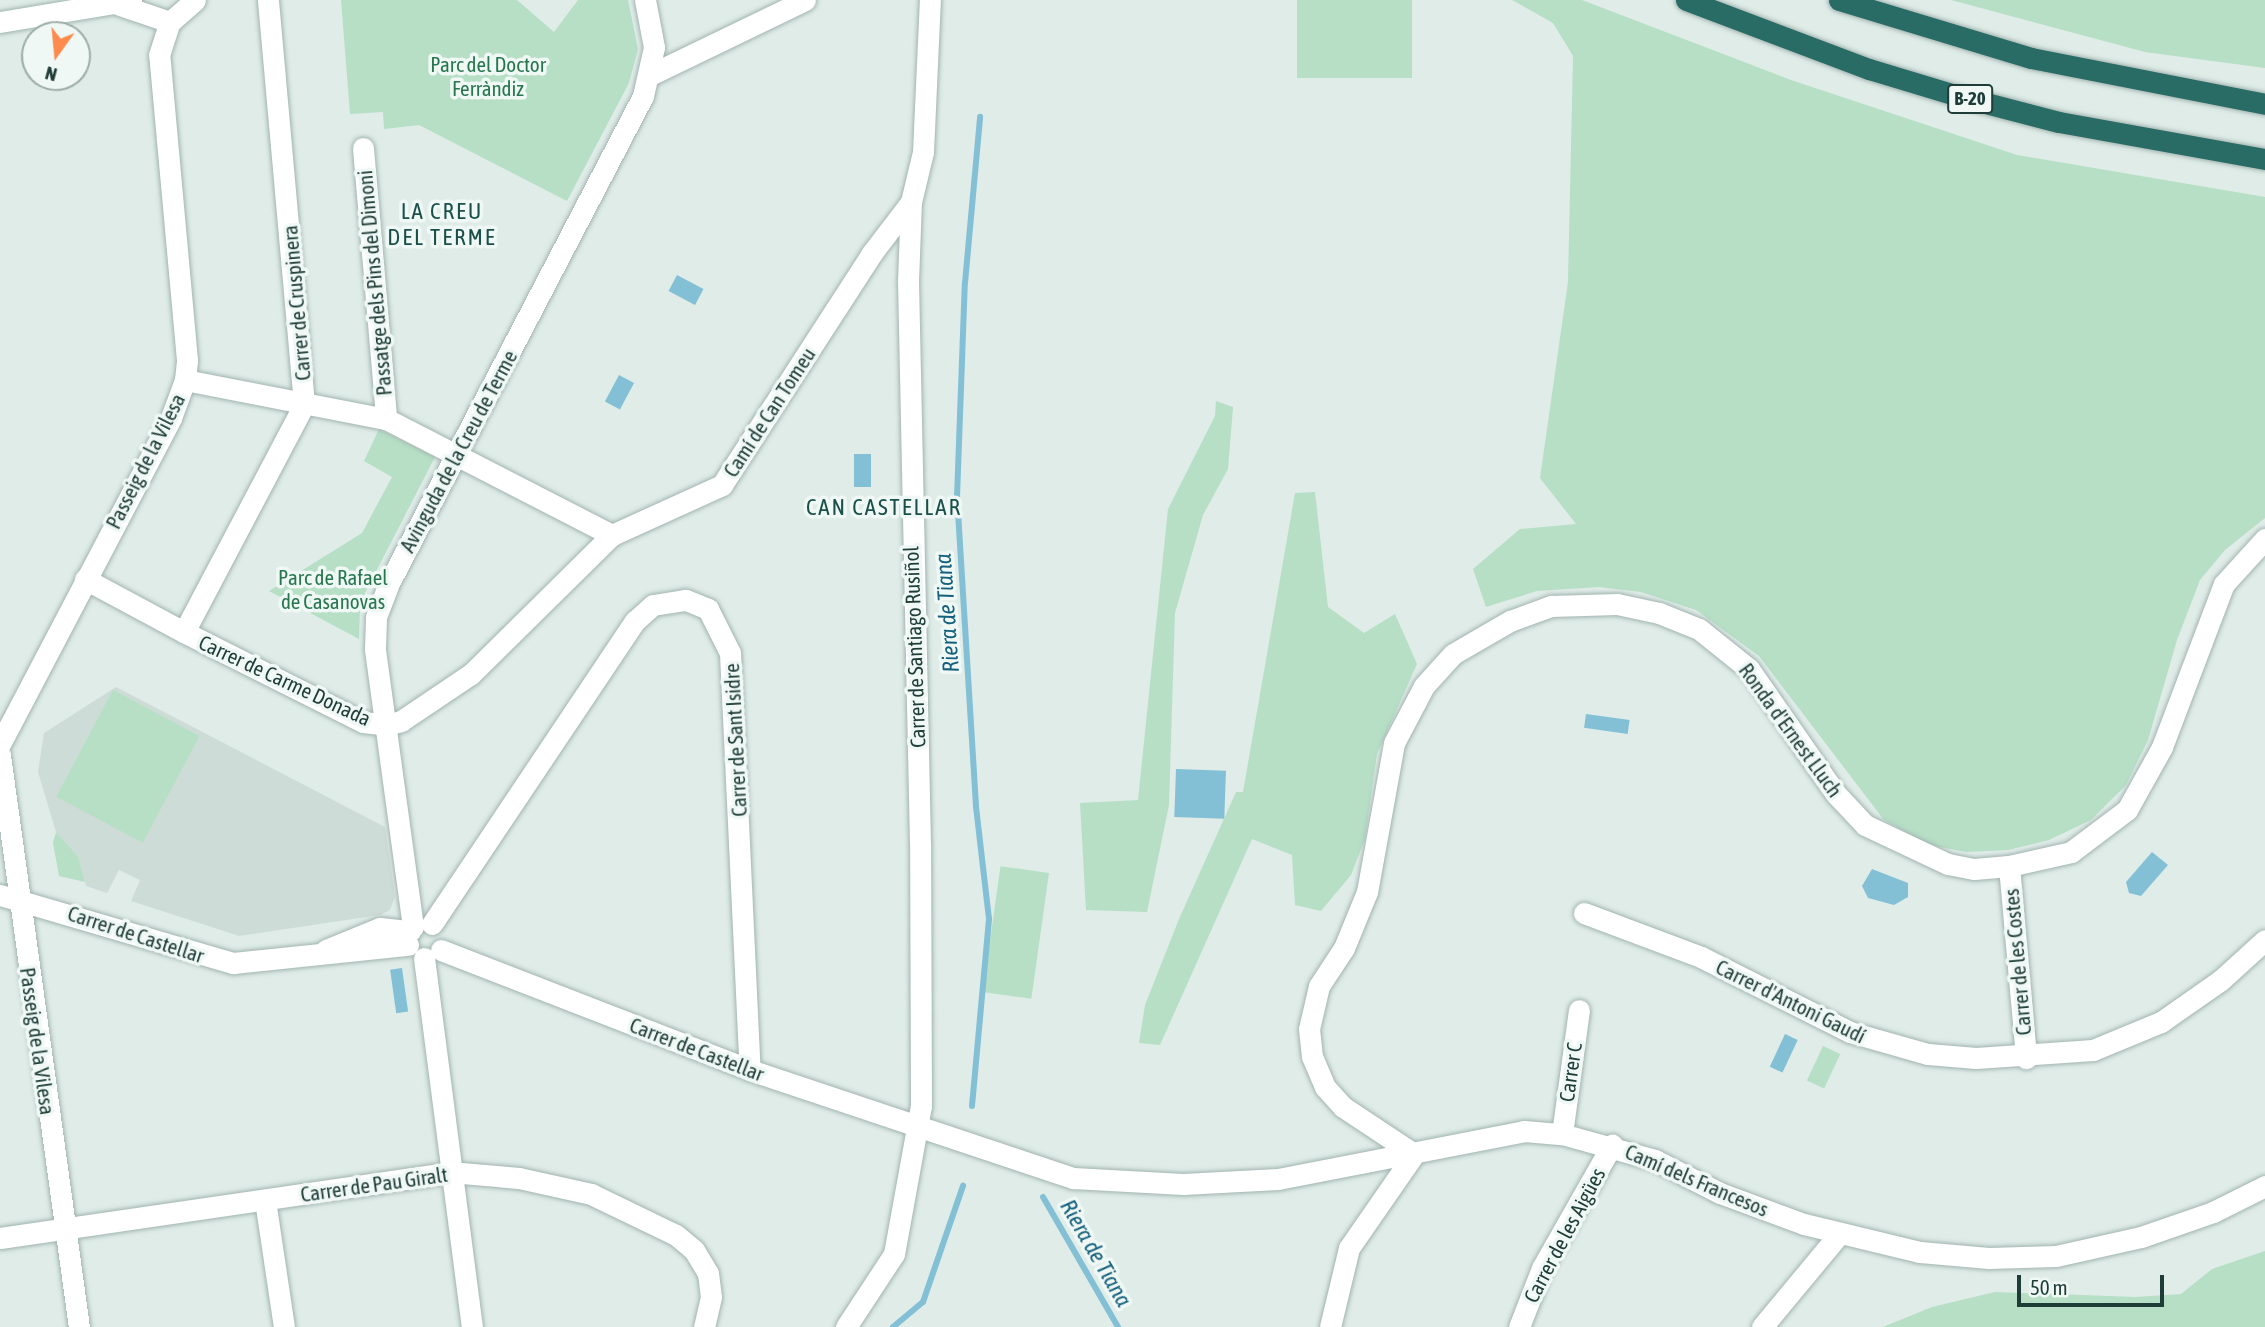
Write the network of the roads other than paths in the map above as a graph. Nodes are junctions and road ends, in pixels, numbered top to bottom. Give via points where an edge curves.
1 (268, 0) edge
2 (645, 0) edge
3 (806, 0) edge
4 (930, 0) edge
5 (1686, 0) edge
6 (1839, 0) edge
7 (192, 1) edge
8 (131, 4) edge
9 (0, 22) edge
10 (166, 31) junction
11 (650, 75) junction
12 (2265, 104) edge
13 (363, 148) dead end
14 (2265, 159) edge
15 (911, 202) junction
16 (185, 380) junction
17 (304, 404) junction
18 (386, 419) junction
19 (456, 453) junction
20 (612, 535) junction
21 (2265, 539) edge
22 (85, 579) junction
23 (184, 632) junction
24 (387, 725) junction
25 (0, 744) edge
26 (0, 755) edge
27 (2009, 866) junction
28 (10, 896) edge
29 (1584, 913) dead end
30 (421, 939) junction
31 (2265, 940) edge
32 (1579, 1010) dead end
33 (2026, 1058) junction
34 (750, 1070) junction
35 (1367, 1123) junction
36 (916, 1128) junction
37 (1562, 1135) junction
38 (956, 1140) joint
39 (1450, 1144) junction
40 (1612, 1145) junction
41 (1414, 1154) junction
42 (450, 1172) junction
43 (2265, 1186) edge
44 (265, 1200) junction
45 (66, 1229) junction
46 (1840, 1233) junction
47 (0, 1238) edge
48 (79, 1327) edge
49 (284, 1327) edge
50 (472, 1327) edge
51 (704, 1327) edge
52 (846, 1327) edge
53 (1330, 1327) edge
54 (1519, 1327) edge
55 (1762, 1327) edge

1 - 17 street, Carrer de Cruspinera
2 - 11 street, Avinguda de la Creu de Terme via 653,32
3 - 11 street
4 - 15 street, Carrer de Santiago Rusiñol via 923,152
5 - 14 highway, B-20 via 1869,69 1955,95 2073,125
6 - 12 highway via 2031,58
7 - 10 street
8 - 9 street
8 - 10 street
10 - 16 street, Passeig de la Vilesa via 159,55 186,347
11 - 19 street, Avinguda de la Creu de Terme
13 - 18 street, Passatge dels Pins del Dimoni
15 - 20 street, Camí de Can Tomeu via 872,253 722,485
15 - 36 street, Carrer de Santiago Rusiñol via 912,582 920,872 921,1106
16 - 17 street
16 - 22 street, Passeig de la Vilesa via 171,418
17 - 18 street
17 - 23 street, Carrer de Cruspinera
18 - 19 street
19 - 20 street
19 - 24 street, Avinguda de la Creu de Terme via 376,617
20 - 24 street, Camí de Can Tomeu via 471,674 412,714
21 - 27 street, Ronda d'Ernest Lluch via 2224,584 2162,747 2127,810 2071,852
22 - 23 street
22 - 25 street, Passeig de la Vilesa
23 - 24 street, Carrer de Carme Donada via 363,722
24 - 30 street, Avinguda de la Creu de Terme
26 - 28 street, Passeig de la Vilesa
27 - 33 street, Carrer de les Costes
27 - 35 street, Ronda d'Ernest Lluch via 1974,869 1948,864 1865,825 1836,794 1749,669 1699,629 1660,613 1617,604 1551,607 1510,621 1454,654 1424,686 1402,722 1387,766 1380,837 1367,892 1312,1006 1312,1056 1325,1087
28 - 30 street, Carrer de Castellar via 220,961 244,964
28 - 45 street, Passeig de la Vilesa
29 - 33 street, Carrer d'Antoni Gaudí via 1701,957 1813,1015 1887,1046 1928,1054
30 - 34 street, Carrer de Castellar
30 - 34 street, Carrer de Sant Isidre via 635,621 653,605 686,600 708,609 730,653
30 - 42 street, Avinguda de la Creu de Terme
31 - 33 street, Carrer d'Antoni Gaudí via 2221,980 2161,1021 2093,1050
32 - 37 street, Carrer C
34 - 36 street, Carrer de Castellar
35 - 39 street, Ronda d'Ernest Lluch
35 - 41 street, Ronda d'Ernest Lluch
36 - 38 street, Carrer de Castellar
36 - 52 street, Carrer de Santiago Rusiñol via 894,1254
37 - 39 street, Camí dels Francesos via 1524,1131
37 - 40 street, Camí dels Francesos
38 - 41 street, Camí dels Francesos via 1073,1178 1183,1184 1278,1179
39 - 41 street, Camí dels Francesos
40 - 46 street, Camí dels Francesos via 1770,1212
40 - 54 street, Carrer de les Aigües via 1542,1268
41 - 53 street via 1349,1248
42 - 44 street, Carrer de Pau Giralt
42 - 50 street, Avinguda de la Creu de Terme
42 - 51 street, Carrer de Pau Giralt via 519,1178 591,1194 676,1235 694,1250 708,1273 711,1297
43 - 46 street, Camí dels Francesos via 2213,1212 2141,1237 2056,1256 1990,1258 1920,1252
44 - 45 street, Carrer de Pau Giralt
44 - 49 street
45 - 47 street, Carrer de Pau Giralt
45 - 48 street, Passeig de la Vilesa
46 - 55 street

